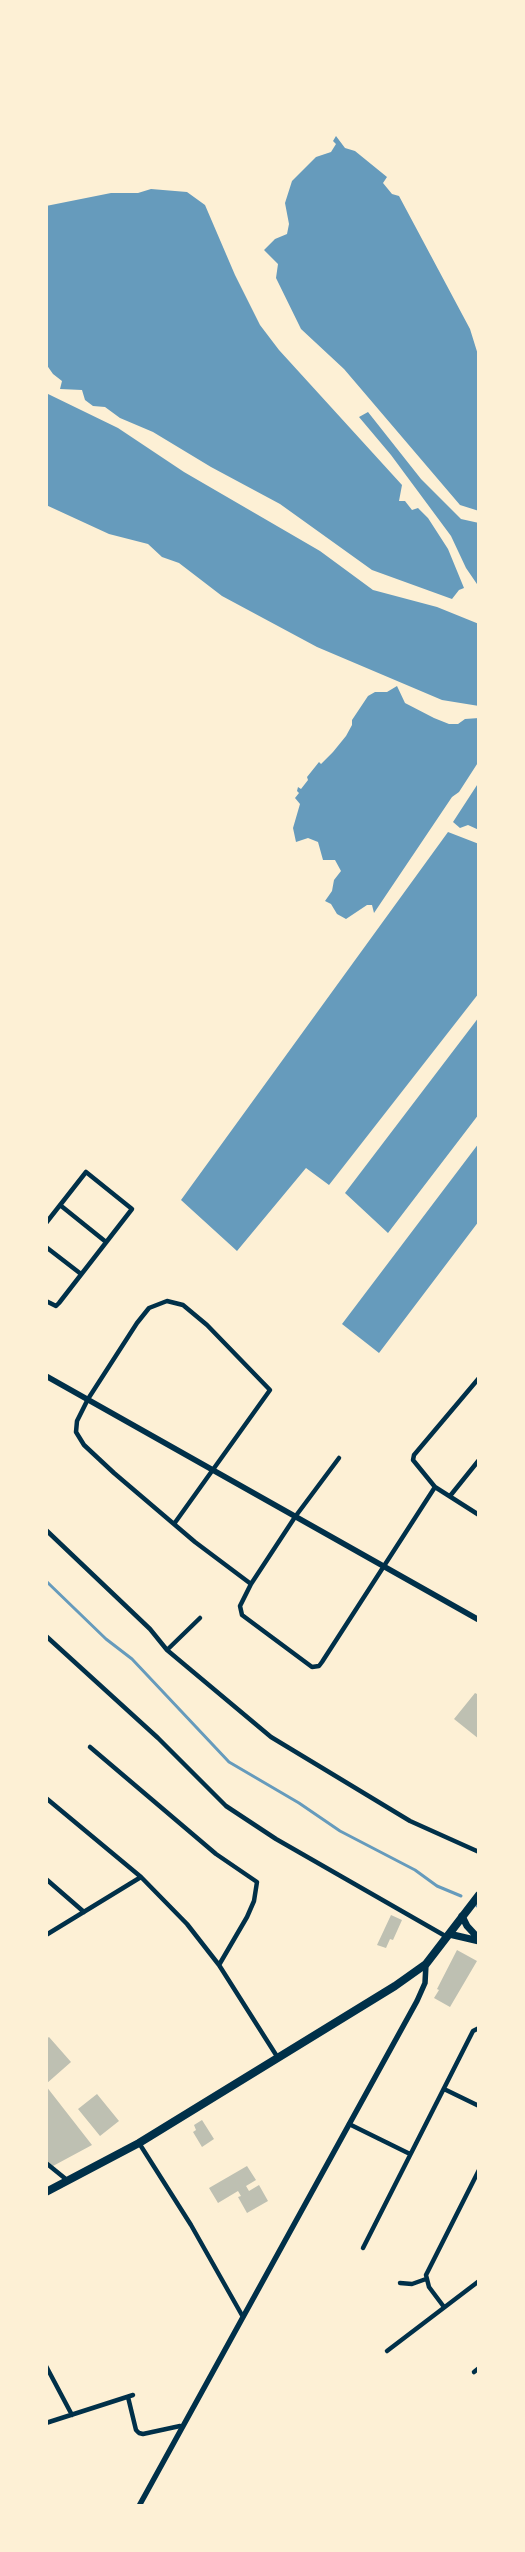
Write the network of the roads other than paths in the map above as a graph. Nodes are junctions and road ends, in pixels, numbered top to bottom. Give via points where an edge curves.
1 (60, 1206) junction
2 (46, 1223) edge
3 (106, 1242) junction
4 (46, 1247) edge
5 (81, 1274) junction
6 (46, 1301) edge
7 (46, 1376) edge
8 (479, 1378) edge
9 (88, 1399) junction
10 (339, 1458) dead end
11 (479, 1460) edge
12 (213, 1471) junction
13 (435, 1487) junction
14 (450, 1496) junction
15 (479, 1515) edge
16 (295, 1518) junction
17 (174, 1524) junction
18 (46, 1530) edge
19 (385, 1567) junction
20 (251, 1584) junction
21 (200, 1618) dead end
22 (479, 1620) edge
23 (46, 1636) edge
24 (167, 1650) junction
25 (90, 1747) dead end
26 (46, 1798) edge
27 (479, 1852) edge
28 (140, 1877) junction
29 (46, 1880) edge
30 (479, 1895) edge
31 (84, 1912) junction
32 (462, 1916) junction
33 (46, 1935) edge
34 (448, 1935) junction
35 (479, 1940) edge
36 (426, 1964) junction
37 (219, 1965) junction
38 (479, 2028) edge
39 (278, 2058) junction
40 (444, 2089) junction
41 (479, 2106) edge
42 (349, 2124) junction
43 (139, 2142) junction
44 (410, 2154) junction
45 (46, 2162) edge
46 (479, 2170) edge
47 (67, 2180) junction
48 (46, 2192) edge
49 (363, 2248) dead end
50 (426, 2279) junction
51 (479, 2281) edge
52 (400, 2283) dead end
53 (444, 2307) junction
54 (243, 2317) junction
55 (388, 2351) dead end
56 (46, 2366) edge
57 (479, 2368) edge
58 (474, 2372) dead end
59 (133, 2395) dead end
60 (128, 2397) junction
61 (72, 2415) junction
62 (46, 2423) edge
63 (180, 2426) junction
64 (139, 2506) edge

1 - 2 street
1 - 3 street
1 - 3 street via 86,1172 132,1209
3 - 5 street
4 - 5 street
5 - 6 street via 56,1306
7 - 9 street
8 - 13 street via 414,1455 415,1465
9 - 12 street
9 - 12 street via 149,1308 167,1301 183,1305 270,1390
9 - 17 street via 76,1427 84,1445
10 - 16 street
11 - 14 street
12 - 16 street
12 - 17 street
13 - 14 street
13 - 19 street
14 - 15 street
16 - 19 street
16 - 20 street
17 - 20 street
18 - 24 street via 144,1623
19 - 20 street via 322,1662 315,1667 242,1615 240,1606
19 - 22 street
21 - 24 street
23 - 34 street via 158,1738 226,1806 276,1839
24 - 27 street via 290,1750 410,1821
25 - 37 street via 216,1854 257,1882 247,1917
26 - 28 street
28 - 31 street
28 - 37 street via 186,1924
29 - 31 street
30 - 32 highway
31 - 33 street
32 - 34 highway
32 - 35 main road
34 - 35 main road
34 - 36 highway
36 - 39 highway via 374,2000
36 - 42 street via 425,1983 420,1995
37 - 39 street
38 - 40 street via 473,2031
39 - 43 highway
40 - 41 street
40 - 44 street
42 - 44 street
42 - 54 street
43 - 47 highway
43 - 54 street
44 - 49 street
45 - 47 street
46 - 50 street
47 - 48 highway
50 - 52 street via 412,2284
50 - 53 street
51 - 53 street
53 - 55 street
54 - 63 street
56 - 61 street
57 - 58 street
59 - 60 street
60 - 61 street
60 - 63 street via 139,2433
61 - 62 street
63 - 64 street

